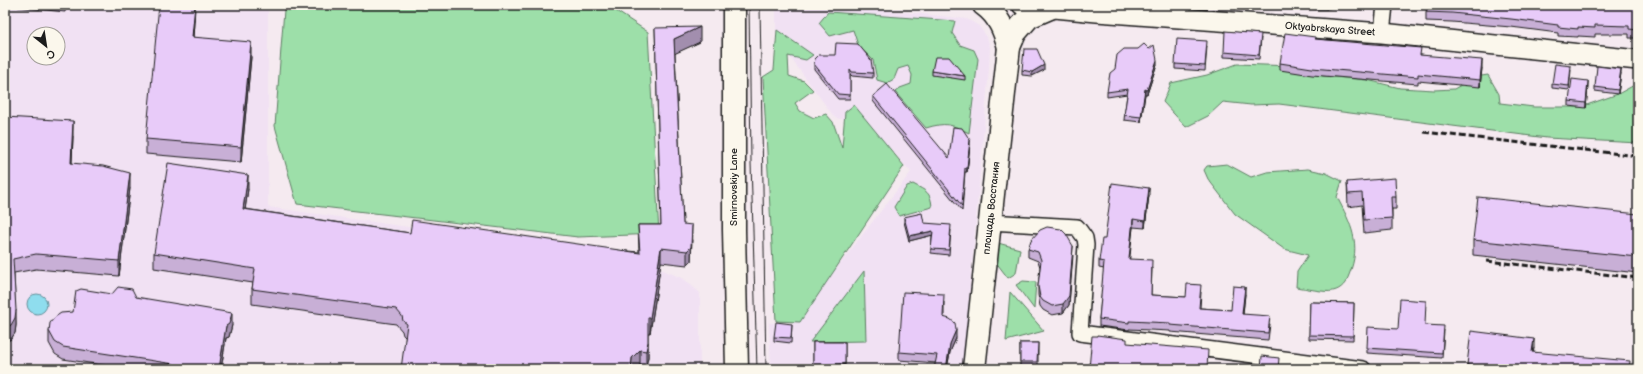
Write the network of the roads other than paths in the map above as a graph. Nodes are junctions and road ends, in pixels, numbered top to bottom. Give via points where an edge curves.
1 (734, 5) edge
2 (984, 5) edge
3 (1022, 5) edge
4 (1385, 5) edge
5 (1050, 8) junction
6 (1382, 33) junction
7 (1009, 48) junction
8 (1638, 60) edge
9 (990, 222) junction
10 (737, 369) edge
11 (974, 369) edge
12 (1363, 369) edge

1 - 10 main road, Smirnovskiy Lane
2 - 7 main road, площадь Восстания via 994,12
3 - 5 street, Oktyabrskaya Street
4 - 6 street
5 - 6 street, Oktyabrskaya Street
5 - 7 main road, площадь Восстания via 1029,17 1015,33
6 - 8 street, Oktyabrskaya Street
7 - 9 main road, площадь Восстания
9 - 11 main road, площадь Восстания
9 - 12 street via 1077,227 1085,238 1086,245 1080,333

